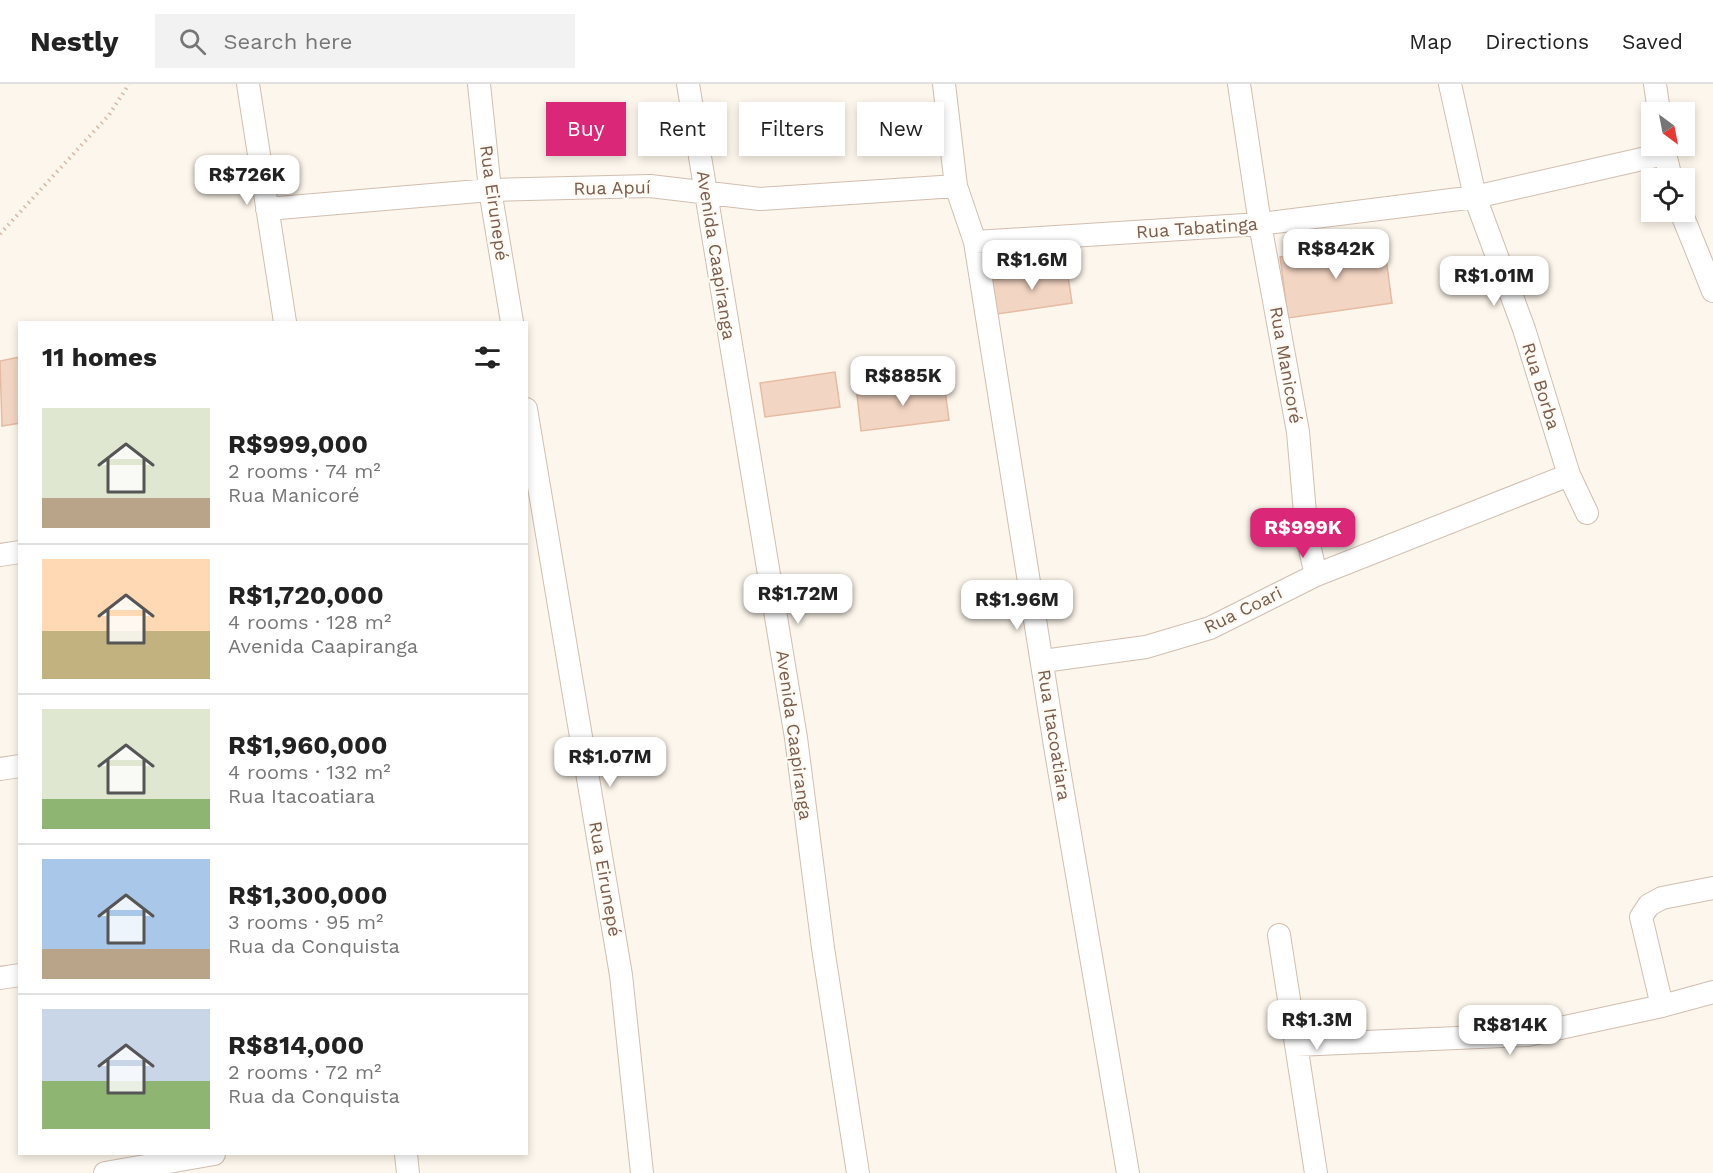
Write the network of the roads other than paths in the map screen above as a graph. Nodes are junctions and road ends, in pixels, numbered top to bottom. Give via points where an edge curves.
1 (248, 84) edge
2 (479, 84) edge
3 (688, 84) edge
4 (944, 84) edge
5 (1239, 84) edge
6 (1450, 84) edge
7 (1655, 84) edge
8 (1658, 102) edge
9 (1641, 156) edge
10 (956, 186) junction
11 (490, 190) junction
12 (705, 191) junction
13 (1475, 197) junction
14 (267, 209) junction
15 (1685, 222) edge
16 (1260, 224) junction
17 (975, 242) junction
18 (1713, 291) edge
19 (285, 321) edge
20 (512, 321) edge
21 (528, 421) edge
22 (1569, 475) junction
23 (1587, 513) dead end
24 (18, 552) edge
25 (0, 555) edge
26 (1316, 575) junction
27 (1043, 660) junction
28 (18, 766) edge
29 (0, 769) edge
30 (1713, 888) edge
31 (1279, 935) dead end
32 (18, 975) edge
33 (0, 978) edge
34 (1713, 992) edge
35 (1662, 1006) junction
36 (1296, 1046) junction
37 (208, 1155) edge
38 (406, 1155) edge
39 (105, 1173) edge
40 (408, 1173) edge
41 (642, 1173) edge
42 (858, 1173) edge
43 (1128, 1173) edge
44 (1316, 1173) edge

1 - 14 street
2 - 11 street, Rua Eirunepé
3 - 12 street, Avenida Caapiranga
4 - 10 street, Rua Itacoatiara
5 - 16 street, Rua Manicoré
6 - 13 street, Rua Borba
7 - 8 street
9 - 13 street, Rua Tabatinga
10 - 12 street, Rua Apuí via 760,199
10 - 17 street, Rua Itacoatiara
11 - 12 street, Rua Apuí via 650,186
11 - 14 street, Rua Apuí
11 - 20 street, Rua Eirunepé
12 - 42 street, Avenida Caapiranga via 796,738
13 - 16 street, Rua Tabatinga
13 - 22 street, Rua Borba via 1524,329
14 - 19 street
15 - 18 street
16 - 17 street, Rua Tabatinga
16 - 26 street, Rua Manicoré via 1298,432 1307,536
17 - 27 street, Rua Itacoatiara
21 - 41 street, Rua Eirunepé via 621,975
22 - 23 street, Rua Borba
22 - 26 street, Rua Coari
24 - 25 street
26 - 27 street, Rua Coari via 1210,628 1178,639
27 - 43 street, Rua Itacoatiara
28 - 29 street
30 - 35 street via 1662,898 1649,905 1641,917
31 - 36 street
32 - 33 street
34 - 35 street
35 - 36 street via 1528,1035
36 - 44 street
37 - 39 street
38 - 40 street

